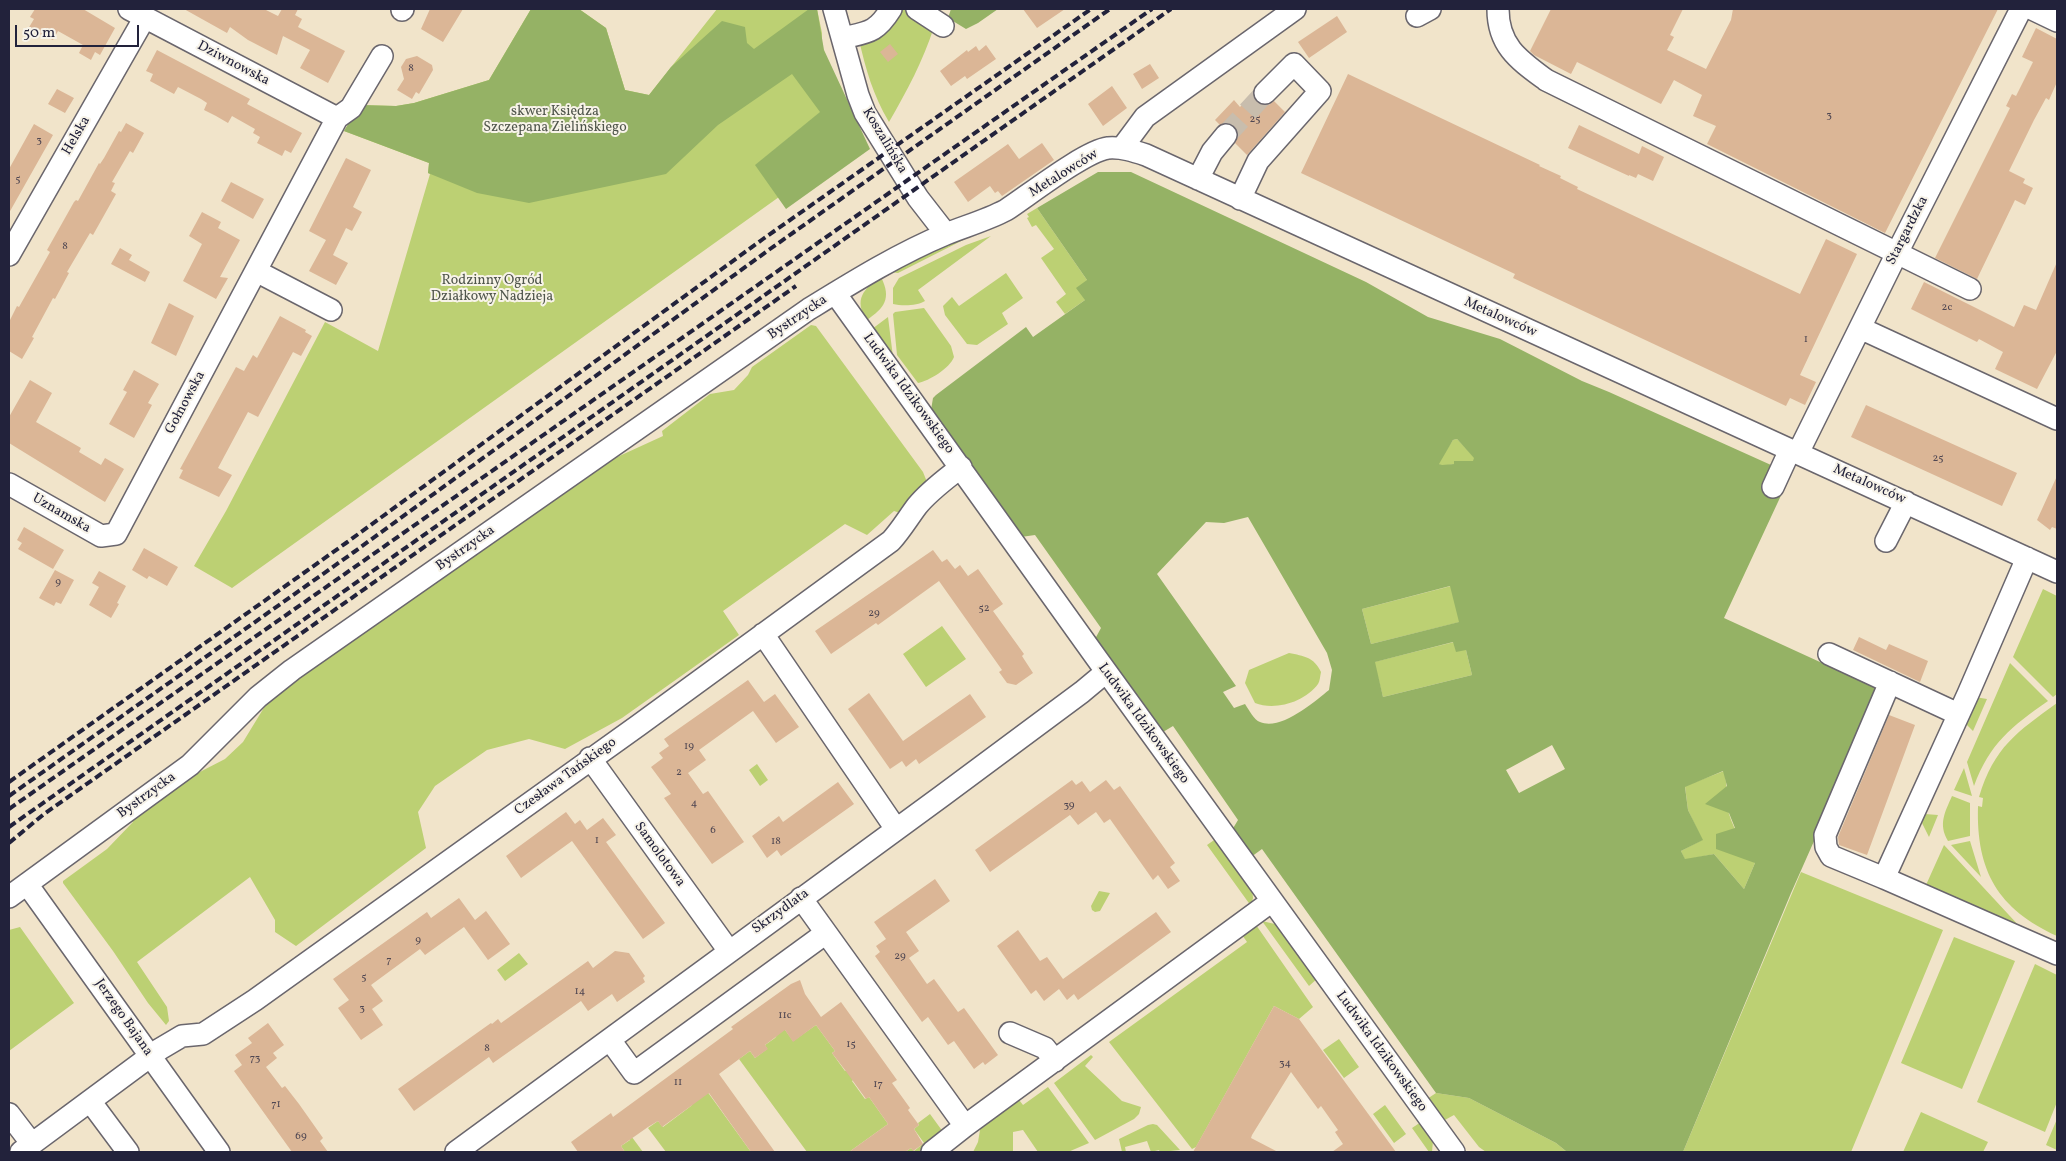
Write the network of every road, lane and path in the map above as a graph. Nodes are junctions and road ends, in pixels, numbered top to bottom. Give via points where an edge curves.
1 (834, 9) edge
2 (891, 9) edge
3 (918, 9) edge
4 (1295, 9) edge
5 (1498, 9) edge
6 (2021, 9) edge
7 (2032, 9) edge
8 (137, 13) edge
9 (2057, 22) edge
10 (943, 26) dead end
11 (842, 38) junction
12 (382, 56) dead end
13 (1265, 93) tunnel mouth
14 (336, 118) junction
15 (1226, 135) tunnel mouth
16 (1122, 148) junction
17 (1198, 179) junction
18 (1240, 199) junction
19 (946, 234) junction
20 (1897, 253) junction
21 (9, 255) edge
22 (256, 271) junction
23 (1970, 289) dead end
24 (836, 293) junction
25 (331, 310) dead end
26 (1860, 328) junction
27 (2057, 419) edge
28 (1794, 452) junction
29 (961, 467) junction
30 (9, 484) edge
31 (1773, 488) dead end
32 (1906, 502) junction
33 (116, 534) joint
34 (1886, 541) dead end
35 (2027, 558) junction
36 (2057, 572) edge
37 (762, 634) junction
38 (1829, 654) dead end
39 (1106, 672) junction
40 (1890, 682) junction
41 (1958, 714) junction
42 (590, 758) junction
43 (896, 829) junction
44 (1884, 878) junction
45 (27, 884) junction
46 (9, 897) edge
47 (801, 898) junction
48 (1272, 901) junction
49 (826, 933) junction
50 (729, 951) junction
51 (2057, 954) edge
52 (1010, 1033) dead end
53 (610, 1040) junction
54 (150, 1056) junction
55 (1055, 1061) junction
56 (90, 1101) junction
57 (9, 1114) edge
58 (965, 1126) junction
59 (26, 1148) edge
60 (1450, 1151) edge
61 (128, 1152) edge
62 (219, 1152) edge
63 (456, 1152) edge
64 (932, 1152) edge

1 - 11 street, Koszalińska
2 - 11 street via 870,32
3 - 10 street
4 - 16 street via 1145,117
5 - 20 street via 1504,39 1517,58 1546,80
6 - 20 street, Stargardzka
7 - 9 street
8 - 14 street, Dziwnowska
8 - 21 street, Helska
11 - 19 street, Koszalińska via 865,113 918,198
12 - 14 street, Gołnowska via 350,108
13 - 18 street via 1294,64 1320,91 1258,161
14 - 22 street, Gołnowska
15 - 17 street via 1212,152
16 - 17 street, Metalowców via 1146,155
16 - 19 street, Metalowców via 1107,148 1090,154 1006,210
17 - 18 street, Metalowców
18 - 28 street, Metalowców
19 - 24 street, Bystrzycka
20 - 23 street
20 - 26 street, Stargardzka
22 - 25 street
22 - 33 street, Gołnowska
24 - 29 street, Ludwika Idzikowskiego
24 - 45 street, Bystrzycka via 292,670 258,697 190,765
26 - 27 street
26 - 28 street, Stargardzka
28 - 31 street, Stargardzka
28 - 32 street, Metalowców
29 - 37 street, Czesława Tańskiego via 917,506 891,541
29 - 39 street, Ludwika Idzikowskiego
30 - 33 street, Uznamska via 101,536
32 - 34 street
32 - 35 street, Metalowców
35 - 36 street, Metalowców
35 - 41 street
37 - 42 street, Czesława Tańskiego
37 - 43 street
38 - 40 street
39 - 43 street, Skrzydlata
39 - 48 street, Ludwika Idzikowskiego
40 - 41 street
40 - 44 street via 1825,836 1831,856
41 - 44 street
42 - 50 street, Samolotowa
42 - 54 street, Czesława Tańskiego via 255,1000 202,1034 182,1036
43 - 47 street, Skrzydlata
44 - 51 street
45 - 46 street, Bystrzycka
45 - 54 street, Jerzego Bajana
47 - 49 street
47 - 50 street, Skrzydlata
48 - 55 street
48 - 60 street, Ludwika Idzikowskiego
49 - 53 street via 634,1073
49 - 58 street
50 - 53 street, Skrzydlata
52 - 55 street via 1045,1048
53 - 63 street, Skrzydlata
54 - 56 street, Czesława Tańskiego
54 - 62 street, Jerzego Bajana
55 - 58 street
56 - 59 street, Czesława Tańskiego
56 - 61 street
57 - 59 street
58 - 64 street

